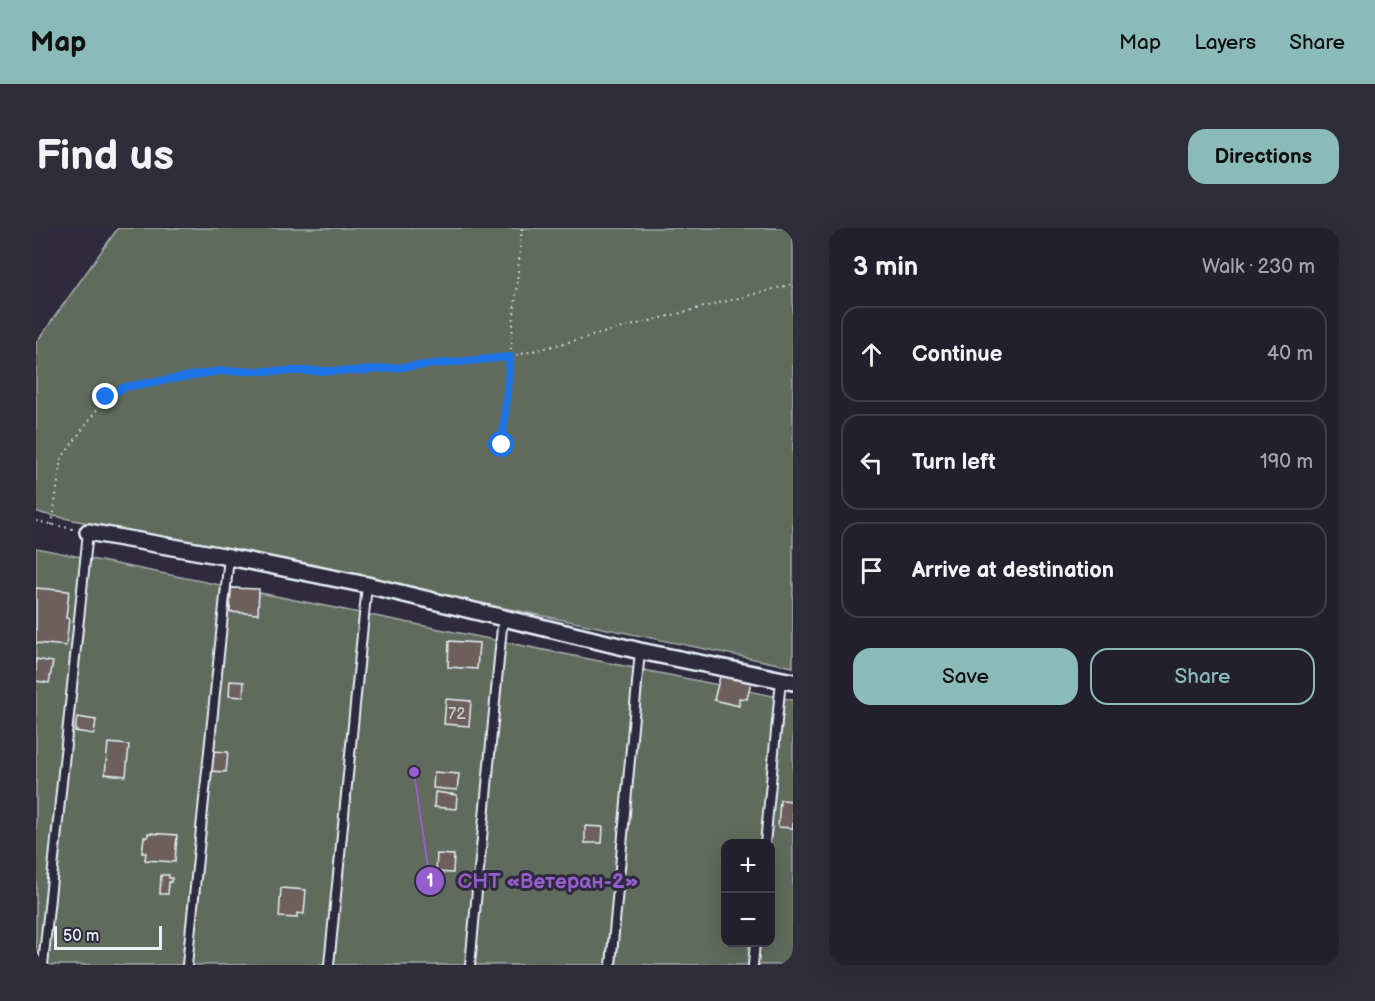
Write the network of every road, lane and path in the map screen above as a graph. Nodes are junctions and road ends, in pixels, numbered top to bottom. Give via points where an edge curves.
1 (522, 228) edge
2 (793, 284) edge
3 (510, 357) junction
4 (502, 445) dead end
5 (36, 521) edge
6 (52, 525) junction
7 (88, 532) junction
8 (229, 557) junction
9 (367, 585) junction
10 (503, 616) junction
11 (640, 651) junction
12 (787, 681) edge
13 (766, 839) edge
14 (755, 947) edge
15 (43, 965) edge
16 (187, 965) edge
17 (329, 965) edge
18 (470, 965) edge
19 (611, 965) edge
20 (753, 965) edge

1 - 3 path
2 - 3 path
3 - 4 path
3 - 6 path via 360,371 220,371 125,387 106,397 61,459
5 - 6 path
6 - 7 path
7 - 8 street
7 - 15 lane
8 - 9 street
8 - 16 lane
9 - 10 street
9 - 17 lane
10 - 11 street
10 - 18 lane
11 - 12 street
11 - 19 lane
12 - 13 lane
14 - 20 lane

